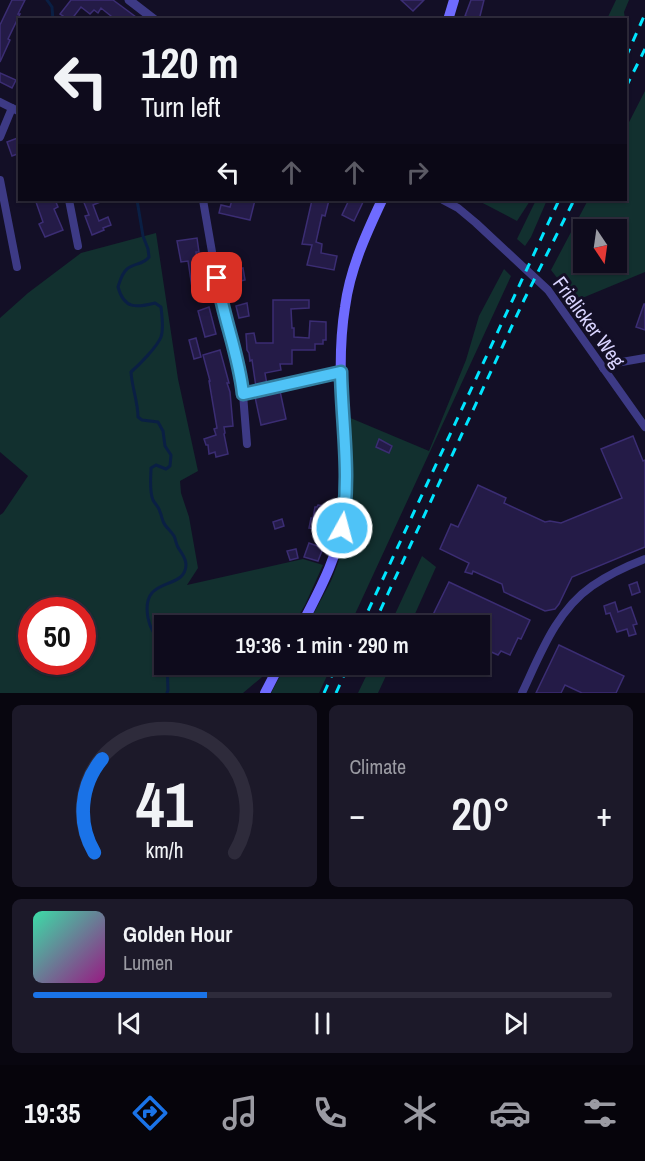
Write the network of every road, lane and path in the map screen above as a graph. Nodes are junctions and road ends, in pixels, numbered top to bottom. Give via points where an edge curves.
1 (129, 0) edge
2 (454, 0) edge
3 (152, 18) edge
4 (449, 18) edge
5 (0, 102) edge
6 (16, 110) edge
7 (0, 137) edge
8 (0, 180) edge
9 (69, 201) edge
10 (203, 201) edge
11 (382, 201) edge
12 (445, 201) edge
13 (78, 246) dead end
14 (17, 267) dead end
15 (645, 358) edge
16 (603, 368) junction
17 (341, 372) junction
18 (243, 394) junction
19 (645, 427) edge
20 (247, 444) dead end
21 (645, 559) edge
22 (306, 615) edge
23 (274, 675) edge
24 (265, 693) edge
25 (522, 693) edge

1 - 3 street
2 - 4 main road
5 - 6 street
6 - 7 street
8 - 14 street
9 - 13 street
10 - 18 street via 220,298
11 - 17 main road via 351,280 344,315
12 - 16 street, Frielicker Weg via 476,223 548,290
15 - 16 street
16 - 19 street, Frielicker Weg
17 - 18 lane
17 - 22 main road via 346,507 336,551
18 - 20 street
21 - 25 street via 592,586 569,607 551,633
23 - 24 main road

